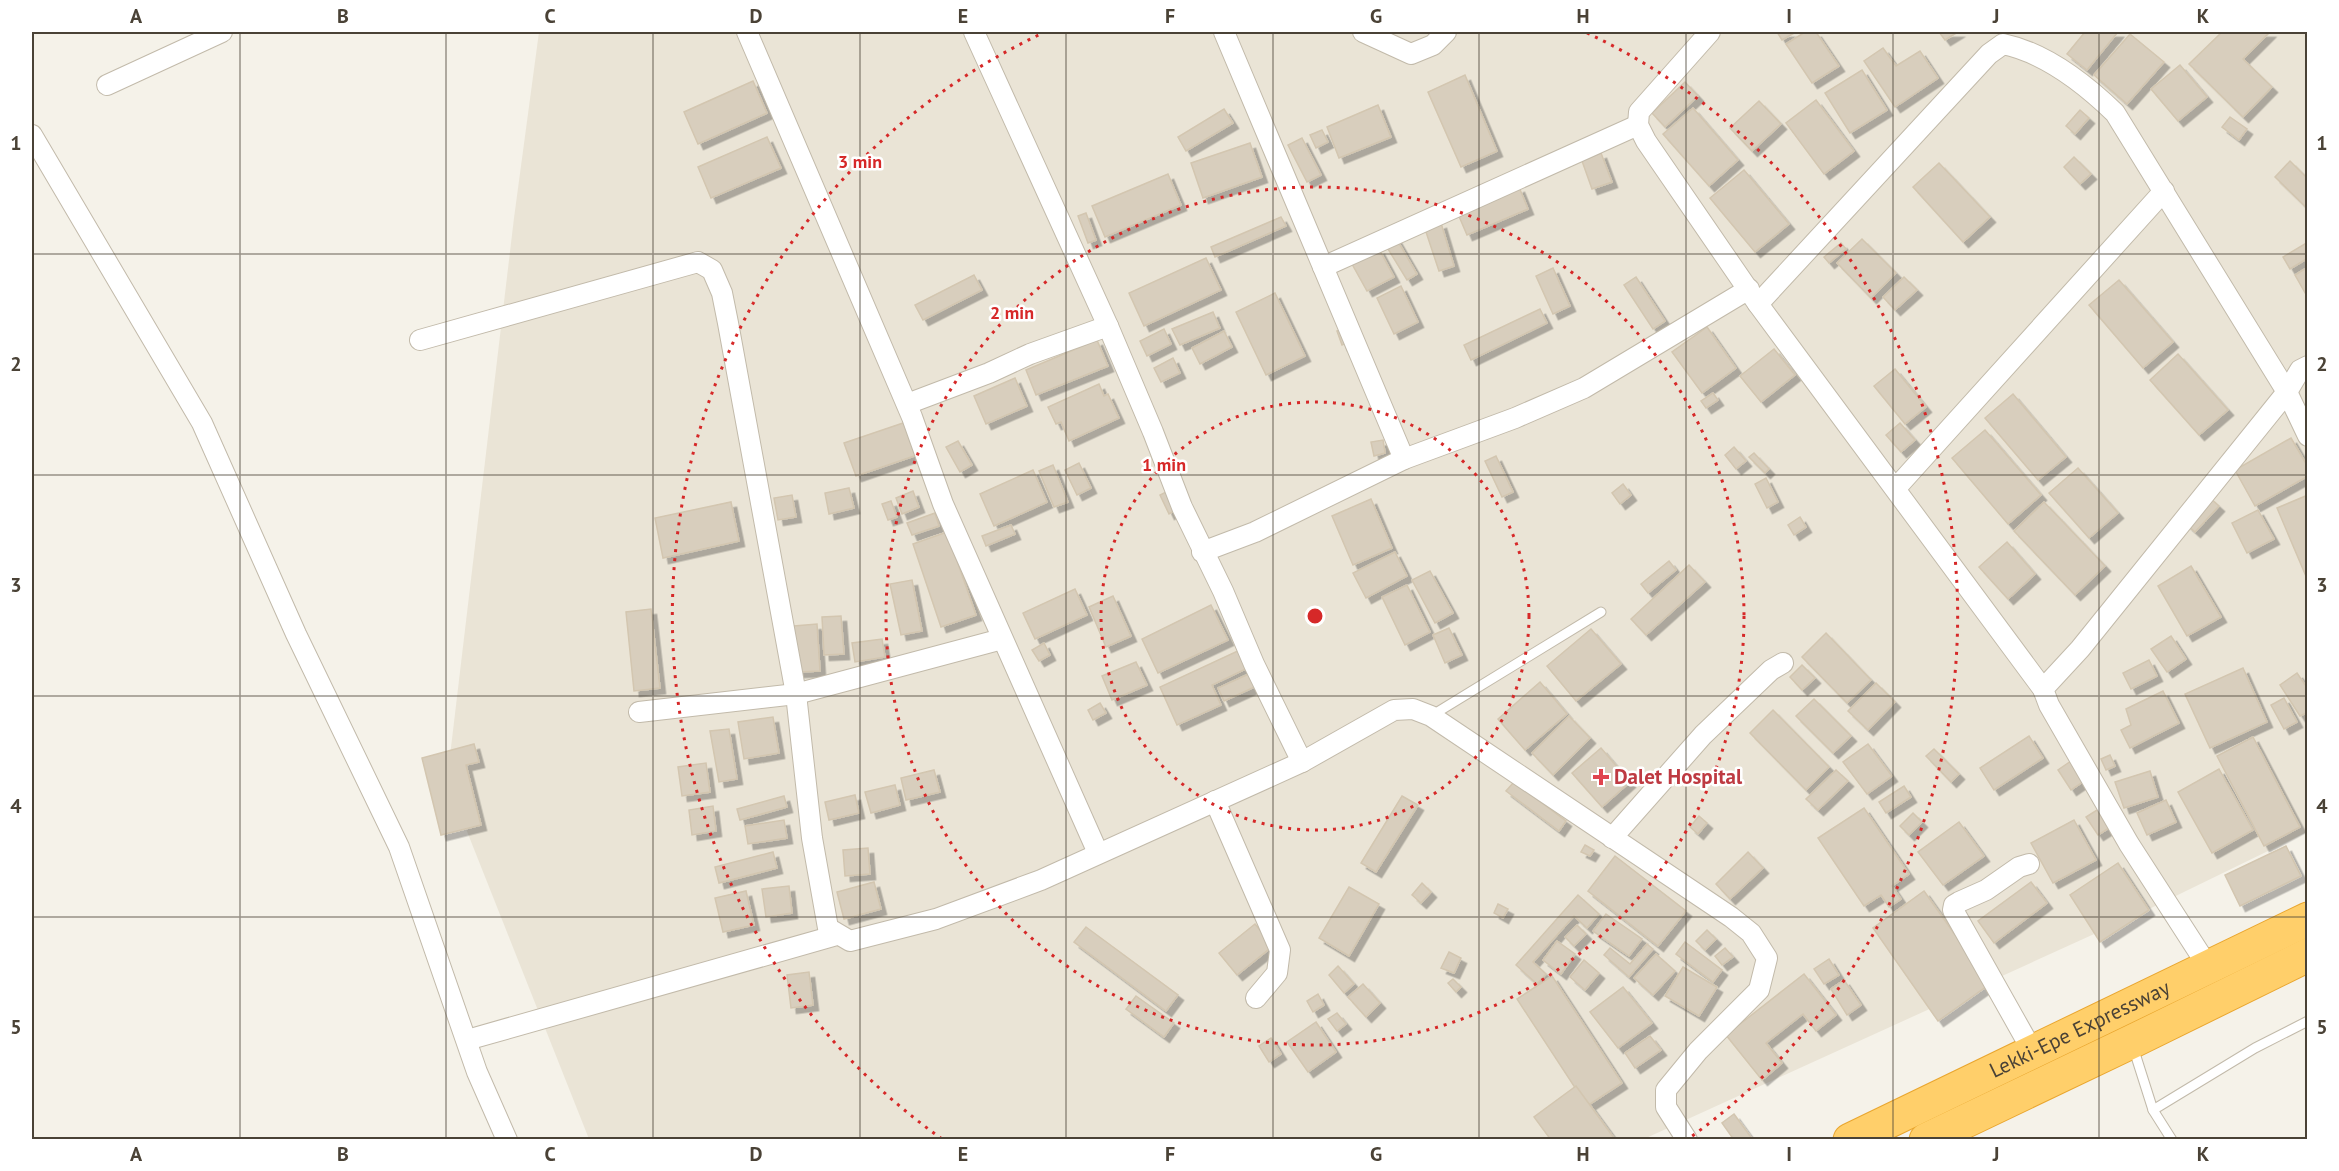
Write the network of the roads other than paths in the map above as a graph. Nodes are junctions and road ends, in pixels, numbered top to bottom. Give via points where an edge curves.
1 (222, 32) edge
2 (747, 32) edge
3 (974, 32) edge
4 (1224, 32) edge
5 (1364, 32) edge
6 (1446, 32) edge
7 (1710, 32) edge
8 (106, 85) dead end
9 (1638, 125) junction
10 (32, 135) edge
11 (2164, 191) junction
12 (1323, 267) junction
13 (1754, 297) junction
14 (1108, 326) junction
15 (420, 340) dead end
16 (2307, 366) edge
17 (2287, 392) junction
18 (907, 404) junction
19 (2307, 436) edge
20 (1404, 459) junction
21 (1896, 488) junction
22 (1202, 552) junction
23 (1600, 612) dead end
24 (1002, 639) junction
25 (1783, 663) dead end
26 (2043, 689) junction
27 (796, 694) junction
28 (639, 712) dead end
29 (1431, 716) junction
30 (1302, 762) junction
31 (1215, 801) junction
32 (1612, 838) junction
33 (1098, 853) junction
34 (2029, 864) dead end
35 (2307, 918) edge
36 (837, 935) junction
37 (2240, 952) junction
38 (2307, 955) edge
39 (2209, 968) junction
40 (2254, 981) junction
41 (1256, 999) dead end
42 (2307, 1021) edge
43 (467, 1040) junction
44 (2131, 1042) junction
45 (2033, 1052) junction
46 (2153, 1110) junction
47 (507, 1140) edge
48 (1687, 1140) edge
49 (1850, 1140) edge
50 (1926, 1140) edge
51 (2172, 1140) edge

1 - 8 street
2 - 18 street
3 - 14 street
4 - 12 street
5 - 6 street via 1411,54 1433,45
7 - 9 street via 1639,112
9 - 12 street
9 - 13 street
10 - 43 street via 201,423 399,847
11 - 13 street via 2115,113 2099,97 2083,83 2023,48 2003,44
11 - 17 street
11 - 21 street
12 - 20 street
13 - 20 street via 1584,388
13 - 21 street
14 - 18 street
14 - 22 street
15 - 27 street via 688,264 698,262 712,270 728,323
16 - 17 street via 2300,370
17 - 19 street
17 - 26 street via 2080,649
18 - 24 street via 944,504
20 - 22 street via 1255,532
21 - 26 street
22 - 30 street
23 - 29 lane
24 - 27 street
24 - 33 street
25 - 32 street via 1703,735
26 - 39 street via 2129,844
27 - 28 street
27 - 36 street via 812,838 828,928
29 - 30 street via 1413,710 1394,710
29 - 32 street
30 - 31 street
31 - 33 street
31 - 41 street via 1280,950 1277,973
32 - 48 street via 1751,933 1767,958 1759,990 1698,1051 1666,1090 1666,1107
33 - 36 street via 1041,880 936,919 850,941
34 - 45 street via 1954,905 1953,910
35 - 37 highway, Lekki-Epe Expressway
36 - 43 street
37 - 39 highway, Lekki-Epe Expressway
37 - 40 highway
38 - 40 highway, Lekki-Epe Expressway
39 - 45 highway, Lekki-Epe Expressway
40 - 44 highway, Lekki-Epe Expressway
42 - 46 lane
43 - 47 street
44 - 46 lane
44 - 50 highway, Lekki-Epe Expressway
45 - 49 highway, Lekki-Epe Expressway
46 - 51 lane

